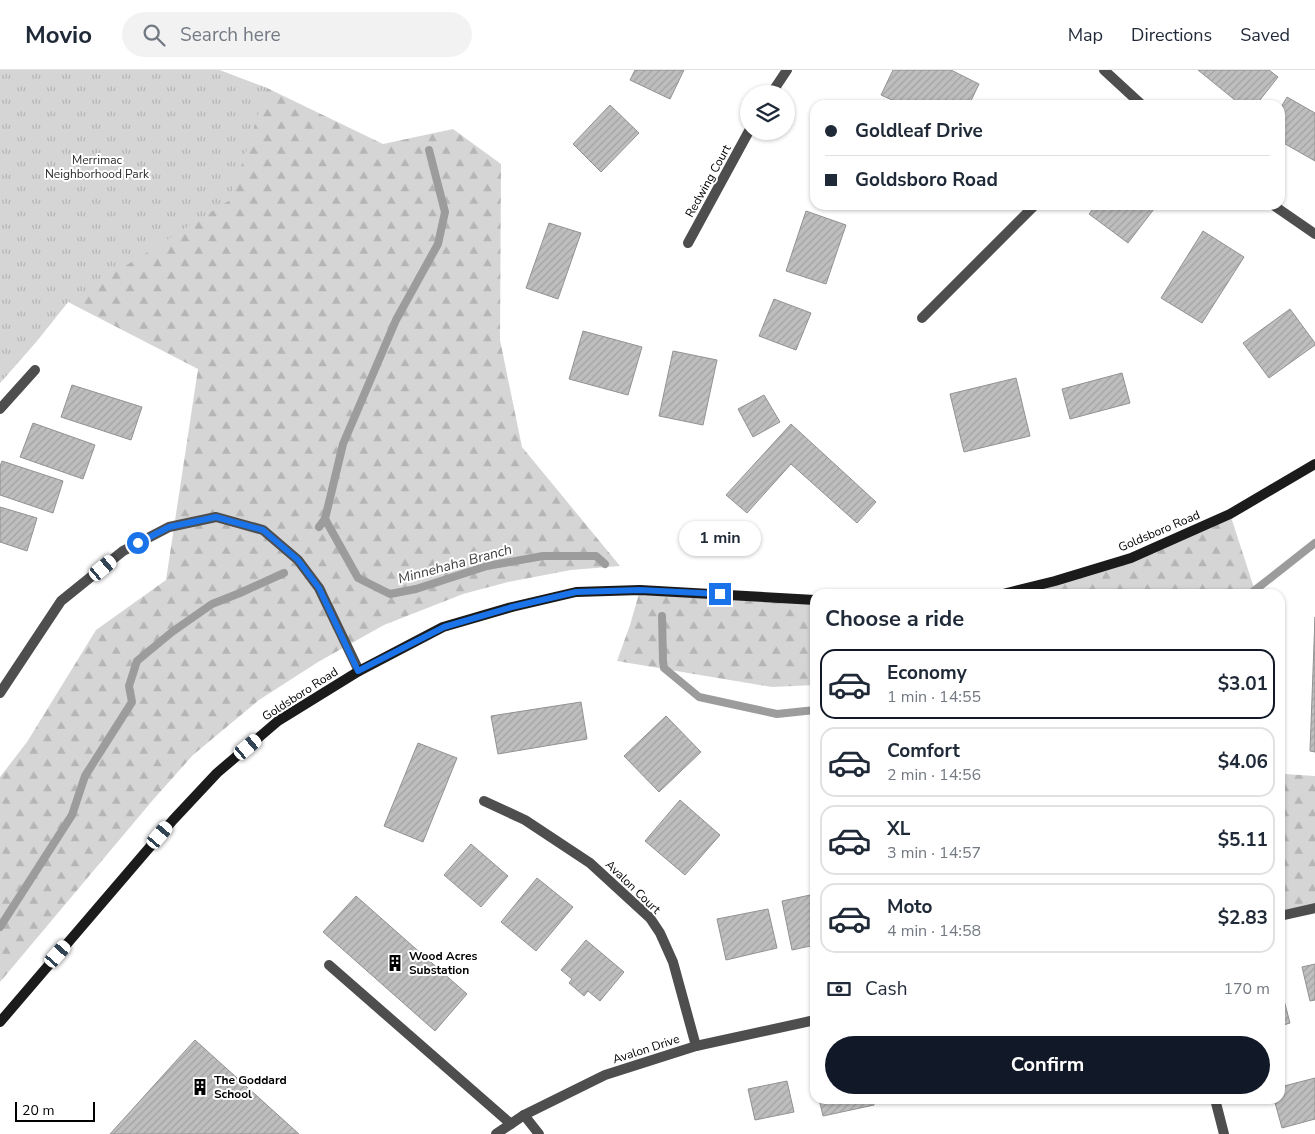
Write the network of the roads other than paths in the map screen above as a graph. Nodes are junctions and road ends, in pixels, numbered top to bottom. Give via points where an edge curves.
1 (787, 70) edge
2 (1104, 70) edge
3 (777, 85) edge
4 (1134, 100) edge
5 (744, 140) edge
6 (1029, 210) edge
7 (1280, 210) edge
8 (1315, 234) edge
9 (688, 243) dead end
10 (922, 318) dead end
11 (35, 370) dead end
12 (0, 409) edge
13 (1315, 464) edge
14 (1025, 589) edge
15 (810, 600) edge
16 (358, 671) junction
17 (0, 693) edge
18 (484, 802) dead end
19 (1315, 908) edge
20 (1285, 915) edge
21 (329, 965) dead end
22 (810, 1021) edge
23 (0, 1022) edge
24 (696, 1046) junction
25 (1216, 1104) edge
26 (524, 1115) junction
27 (511, 1124) junction
28 (496, 1134) edge
29 (539, 1134) edge
30 (1224, 1134) edge

1 - 3 street
2 - 4 street
5 - 9 street, Redwing Court
6 - 10 street
7 - 8 street
11 - 12 street
13 - 14 main road, Goldsboro Road via 1230,514 1131,558
15 - 16 main road, Goldsboro Road via 640,590 576,592 444,627
16 - 17 street via 319,588 298,560 263,530 216,517 169,527 123,551 61,601
16 - 23 main road, Goldsboro Road via 278,721 217,773
18 - 24 street, Avalon Court via 524,820 590,863 650,918 672,962
19 - 20 street
21 - 27 street
22 - 24 street, Avalon Drive
24 - 26 street, Avalon Drive via 605,1075
25 - 30 street
26 - 27 street, Avalon Drive
26 - 29 street
27 - 28 street, Avalon Drive

